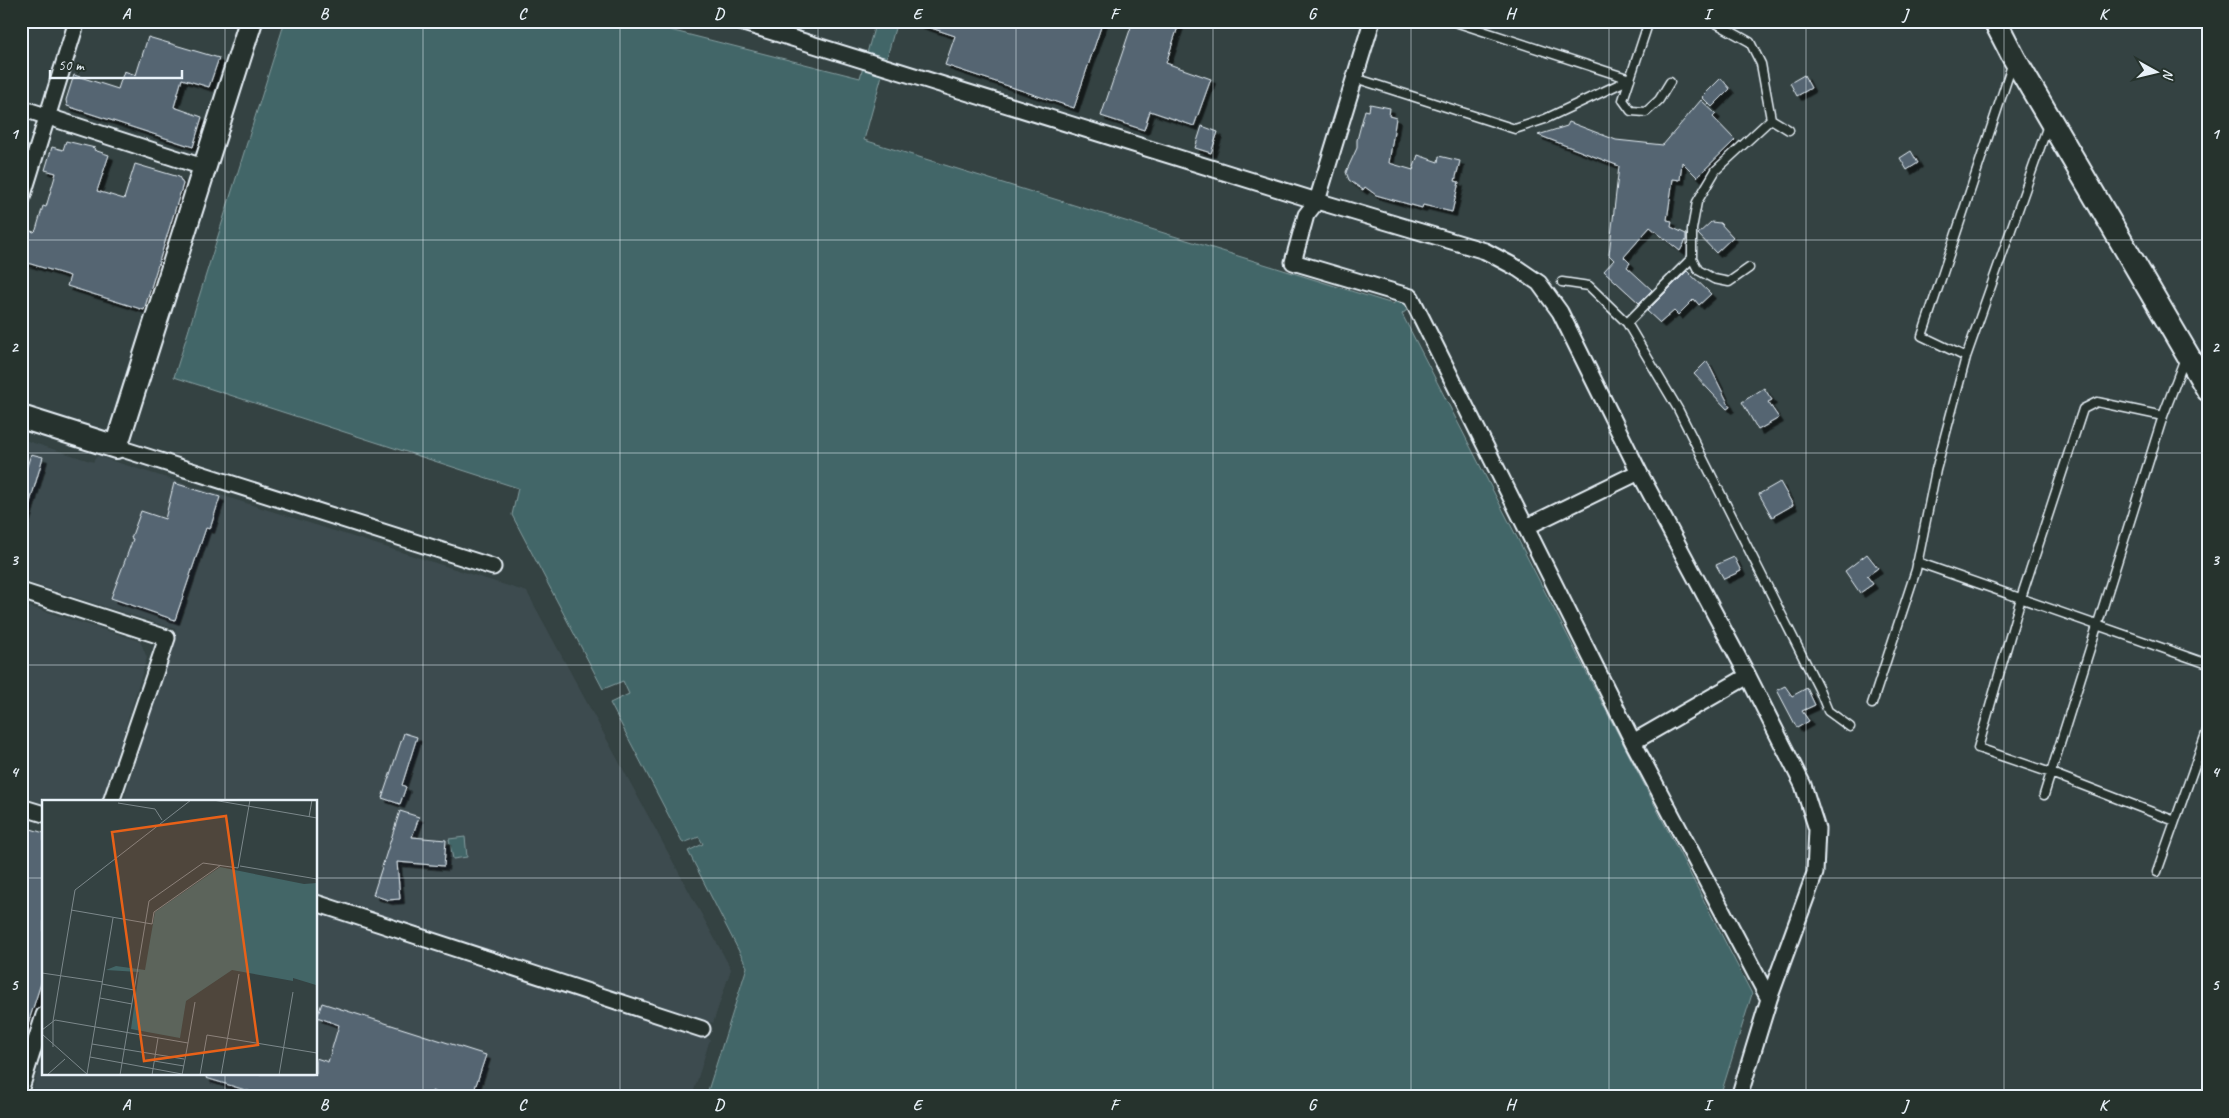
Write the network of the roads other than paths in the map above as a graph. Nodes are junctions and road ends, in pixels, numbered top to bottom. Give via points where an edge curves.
1 (77, 21) edge
2 (251, 21) edge
3 (737, 21) edge
4 (1372, 21) edge
5 (1452, 21) edge
6 (1649, 21) edge
7 (1712, 21) edge
8 (1996, 21) edge
9 (2014, 58) junction
10 (1355, 78) junction
11 (1630, 80) junction
12 (1670, 82) dead end
13 (21, 108) edge
14 (48, 116) junction
15 (2051, 118) junction
16 (1770, 119) junction
17 (1789, 130) dead end
18 (204, 168) junction
19 (21, 201) edge
20 (1317, 201) junction
21 (1692, 258) junction
22 (1748, 268) dead end
23 (1562, 282) dead end
24 (1627, 323) junction
25 (2187, 354) junction
26 (1966, 357) junction
27 (2208, 390) edge
28 (2163, 416) junction
29 (21, 417) edge
30 (116, 447) junction
31 (1638, 472) junction
32 (1526, 527) junction
33 (1917, 562) junction
34 (493, 567) dead end
35 (21, 591) edge
36 (2021, 598) junction
37 (2098, 625) junction
38 (2208, 664) edge
39 (1748, 676) junction
40 (1872, 704) dead end
41 (1850, 727) dead end
42 (2208, 728) edge
43 (1633, 742) junction
44 (2051, 772) junction
45 (2044, 795) dead end
46 (112, 800) edge
47 (21, 807) edge
48 (42, 813) edge
49 (2175, 822) junction
50 (2157, 872) dead end
51 (318, 904) edge
52 (1769, 999) junction
53 (42, 1021) edge
54 (702, 1029) dead end
55 (21, 1088) edge
56 (1739, 1097) edge

1 - 14 street
2 - 18 street
3 - 20 street
4 - 10 street
5 - 11 lane
6 - 11 lane
7 - 16 lane via 1750,42 1761,64
8 - 9 street
9 - 15 street
9 - 26 lane via 1922,336
10 - 11 lane via 1515,129 1545,119
10 - 20 street
11 - 12 lane via 1623,100 1631,111 1646,112 1659,100
13 - 14 street
14 - 18 street
14 - 19 street
15 - 25 street
15 - 26 lane
16 - 17 lane
16 - 21 lane via 1716,170 1697,202 1692,229
18 - 30 street
20 - 31 street via 1485,251 1539,283 1560,312
20 - 32 street via 1306,214 1293,262 1412,297
21 - 22 lane via 1698,270 1714,279 1729,282
21 - 24 lane
23 - 24 lane via 1588,286
24 - 41 lane via 1678,409 1828,711
25 - 27 street
25 - 28 lane
26 - 33 lane via 1936,470
28 - 36 lane via 2097,402 2083,409
28 - 37 lane
29 - 30 street
30 - 34 street
31 - 32 street
31 - 39 street
32 - 43 street
33 - 36 lane
33 - 40 lane
35 - 46 street via 167,638
36 - 37 lane
36 - 44 lane via 1978,748
37 - 38 lane
37 - 44 lane
39 - 43 street
39 - 52 street via 1803,785 1817,829 1814,873
42 - 49 lane
43 - 52 street
44 - 45 lane
44 - 49 lane
47 - 48 street
49 - 50 lane
51 - 54 street
52 - 56 street
53 - 55 street

